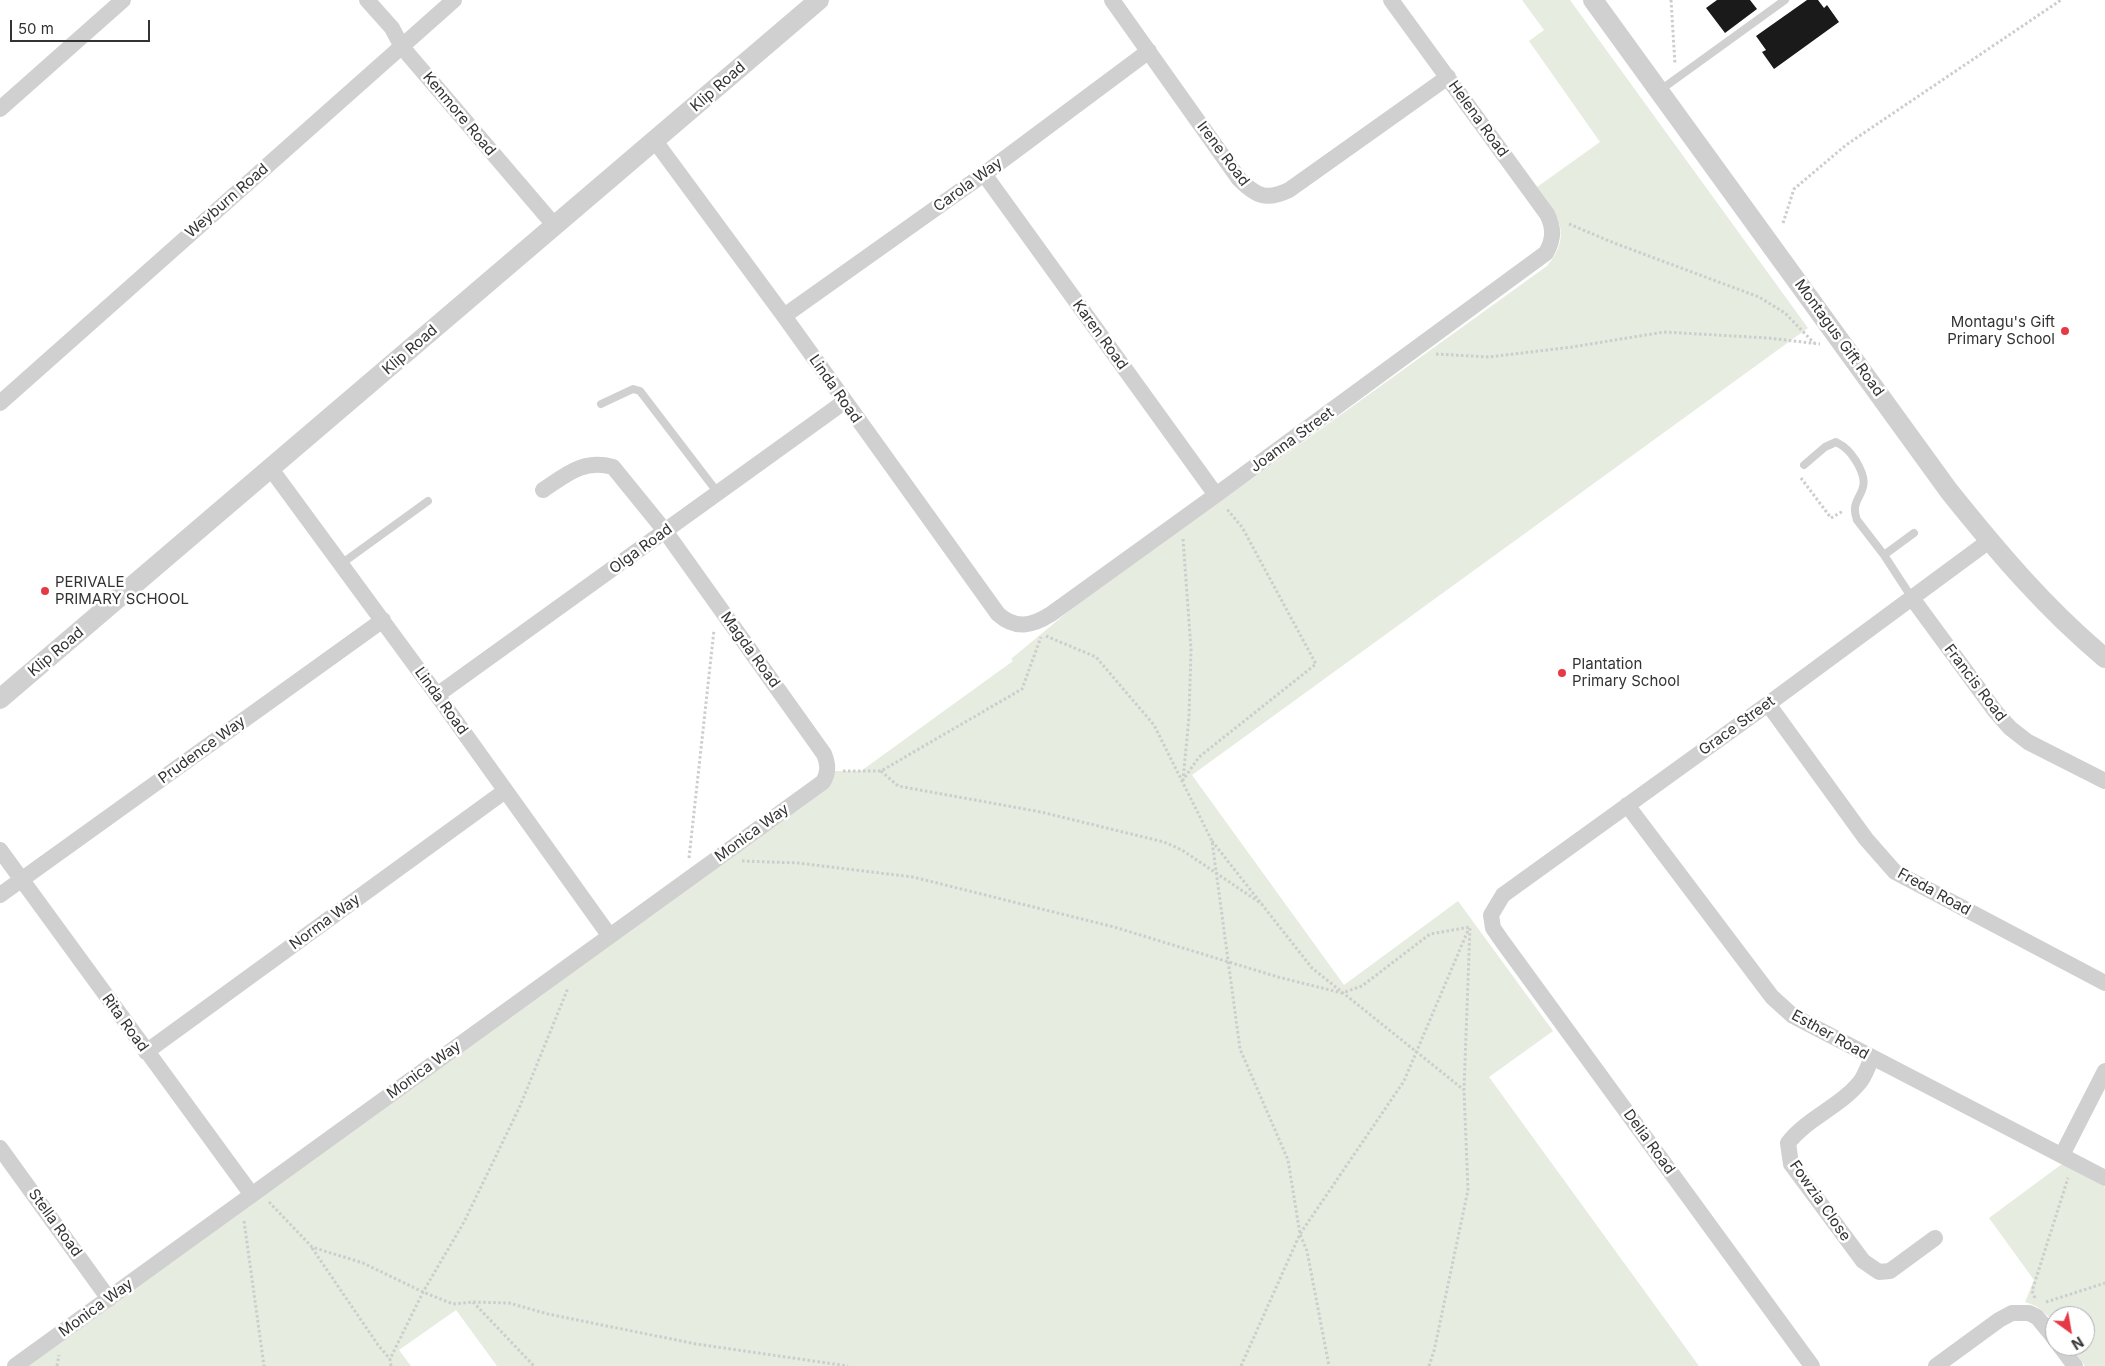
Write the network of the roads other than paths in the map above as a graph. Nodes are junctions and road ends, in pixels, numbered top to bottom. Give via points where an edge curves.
1 (123, 0) edge
2 (367, 0) edge
3 (454, 0) edge
4 (819, 0) edge
5 (1112, 0) edge
6 (1391, 0) edge
7 (1593, 0) edge
8 (1785, 0) edge
9 (402, 46) junction
10 (1149, 52) junction
11 (1448, 77) junction
12 (1659, 91) junction
13 (0, 109) edge
14 (655, 141) junction
15 (984, 174) junction
16 (555, 226) junction
17 (1552, 242) joint
18 (784, 316) junction
19 (844, 402) junction
20 (0, 403) edge
21 (601, 404) dead end
22 (1804, 465) road end
23 (270, 469) junction
24 (543, 490) dead end
25 (718, 493) junction
26 (1216, 496) junction
27 (428, 501) dead end
28 (665, 531) junction
29 (1914, 533) dead end
30 (1989, 541) junction
31 (1884, 555) junction
32 (341, 564) junction
33 (1912, 598) junction
34 (382, 620) junction
35 (1023, 626) joint
36 (2105, 658) edge
37 (437, 695) junction
38 (0, 699) edge
39 (1768, 704) junction
40 (827, 772) joint
41 (2105, 781) edge
42 (505, 792) junction
43 (1627, 805) junction
44 (0, 850) edge
45 (21, 880) junction
46 (0, 895) edge
47 (1491, 915) joint
48 (609, 935) junction
49 (2105, 983) edge
50 (146, 1052) junction
51 (1872, 1058) junction
52 (2105, 1070) edge
53 (0, 1148) edge
54 (2068, 1158) junction
55 (2105, 1178) edge
56 (252, 1195) junction
57 (1935, 1238) dead end
58 (109, 1299) junction
59 (2045, 1327) edge
60 (15, 1366) edge
61 (1812, 1366) edge
62 (1936, 1366) edge

1 - 13 street
2 - 9 street, Kenmore Road via 392,28
3 - 9 street, Weyburn Road
4 - 14 street, Klip Road
5 - 10 street, Irene Road
6 - 11 street, Helena Road
7 - 12 street, Montagus Gift Road
8 - 12 lane
9 - 16 street, Kenmore Road
9 - 20 street, Weyburn Road
10 - 11 street, Irene Road via 1238,179 1250,190 1264,196 1277,196 1289,190
10 - 15 street, Carola Way
11 - 17 street, Helena Road via 1547,214 1552,224
12 - 30 street, Montagus Gift Road via 1949,491
14 - 16 street, Klip Road
14 - 18 street, Linda Road
15 - 18 street, Carola Way
15 - 26 street, Karen Road
16 - 23 street, Klip Road
17 - 26 street, Joanna Street via 1542,257
18 - 19 street, Linda Road
19 - 25 street, Olga Road
19 - 35 street, Linda Road via 998,614
21 - 25 lane via 633,389 640,391
22 - 31 lane via 1836,442 1848,449 1865,481 1855,505 1857,520
23 - 32 street, Linda Road
23 - 38 street, Klip Road
24 - 28 street, Magda Road via 570,471 586,465 613,467
25 - 28 street, Olga Road
26 - 35 street, Joanna Street via 1051,614
27 - 32 lane
28 - 37 street, Olga Road
28 - 40 street, Magda Road via 824,754
29 - 31 lane
30 - 33 street, Grace Street
30 - 36 street, Montagus Gift Road via 2047,606
31 - 33 lane
32 - 34 street, Linda Road
33 - 39 street, Grace Street
33 - 41 street, Francis Road via 2010,728 2028,742
34 - 37 street, Linda Road
34 - 45 street, Prudence Way
37 - 42 street, Linda Road
39 - 43 street, Grace Street
39 - 49 street, Freda Road via 1866,839 1896,872
40 - 48 street, Monica Way via 823,782
42 - 48 street, Linda Road
42 - 50 street, Norma Way
43 - 47 street, Grace Street via 1502,895
43 - 51 street, Esther Road via 1772,997 1793,1016
44 - 45 street, Rita Road
45 - 46 street
45 - 50 street, Rita Road
47 - 61 street, Delia Road via 1502,941
48 - 56 street, Monica Way
50 - 56 street, Rita Road
51 - 54 street, Esther Road
51 - 57 street, Fowzia Close via 1861,1081 1851,1091 1798,1129 1788,1143 1791,1164 1863,1261 1879,1272 1890,1271
52 - 54 street
53 - 58 street, Stella Road
54 - 55 street, Esther Road
56 - 58 street, Monica Way
58 - 60 street, Monica Way
59 - 62 street via 2029,1313 2012,1313

